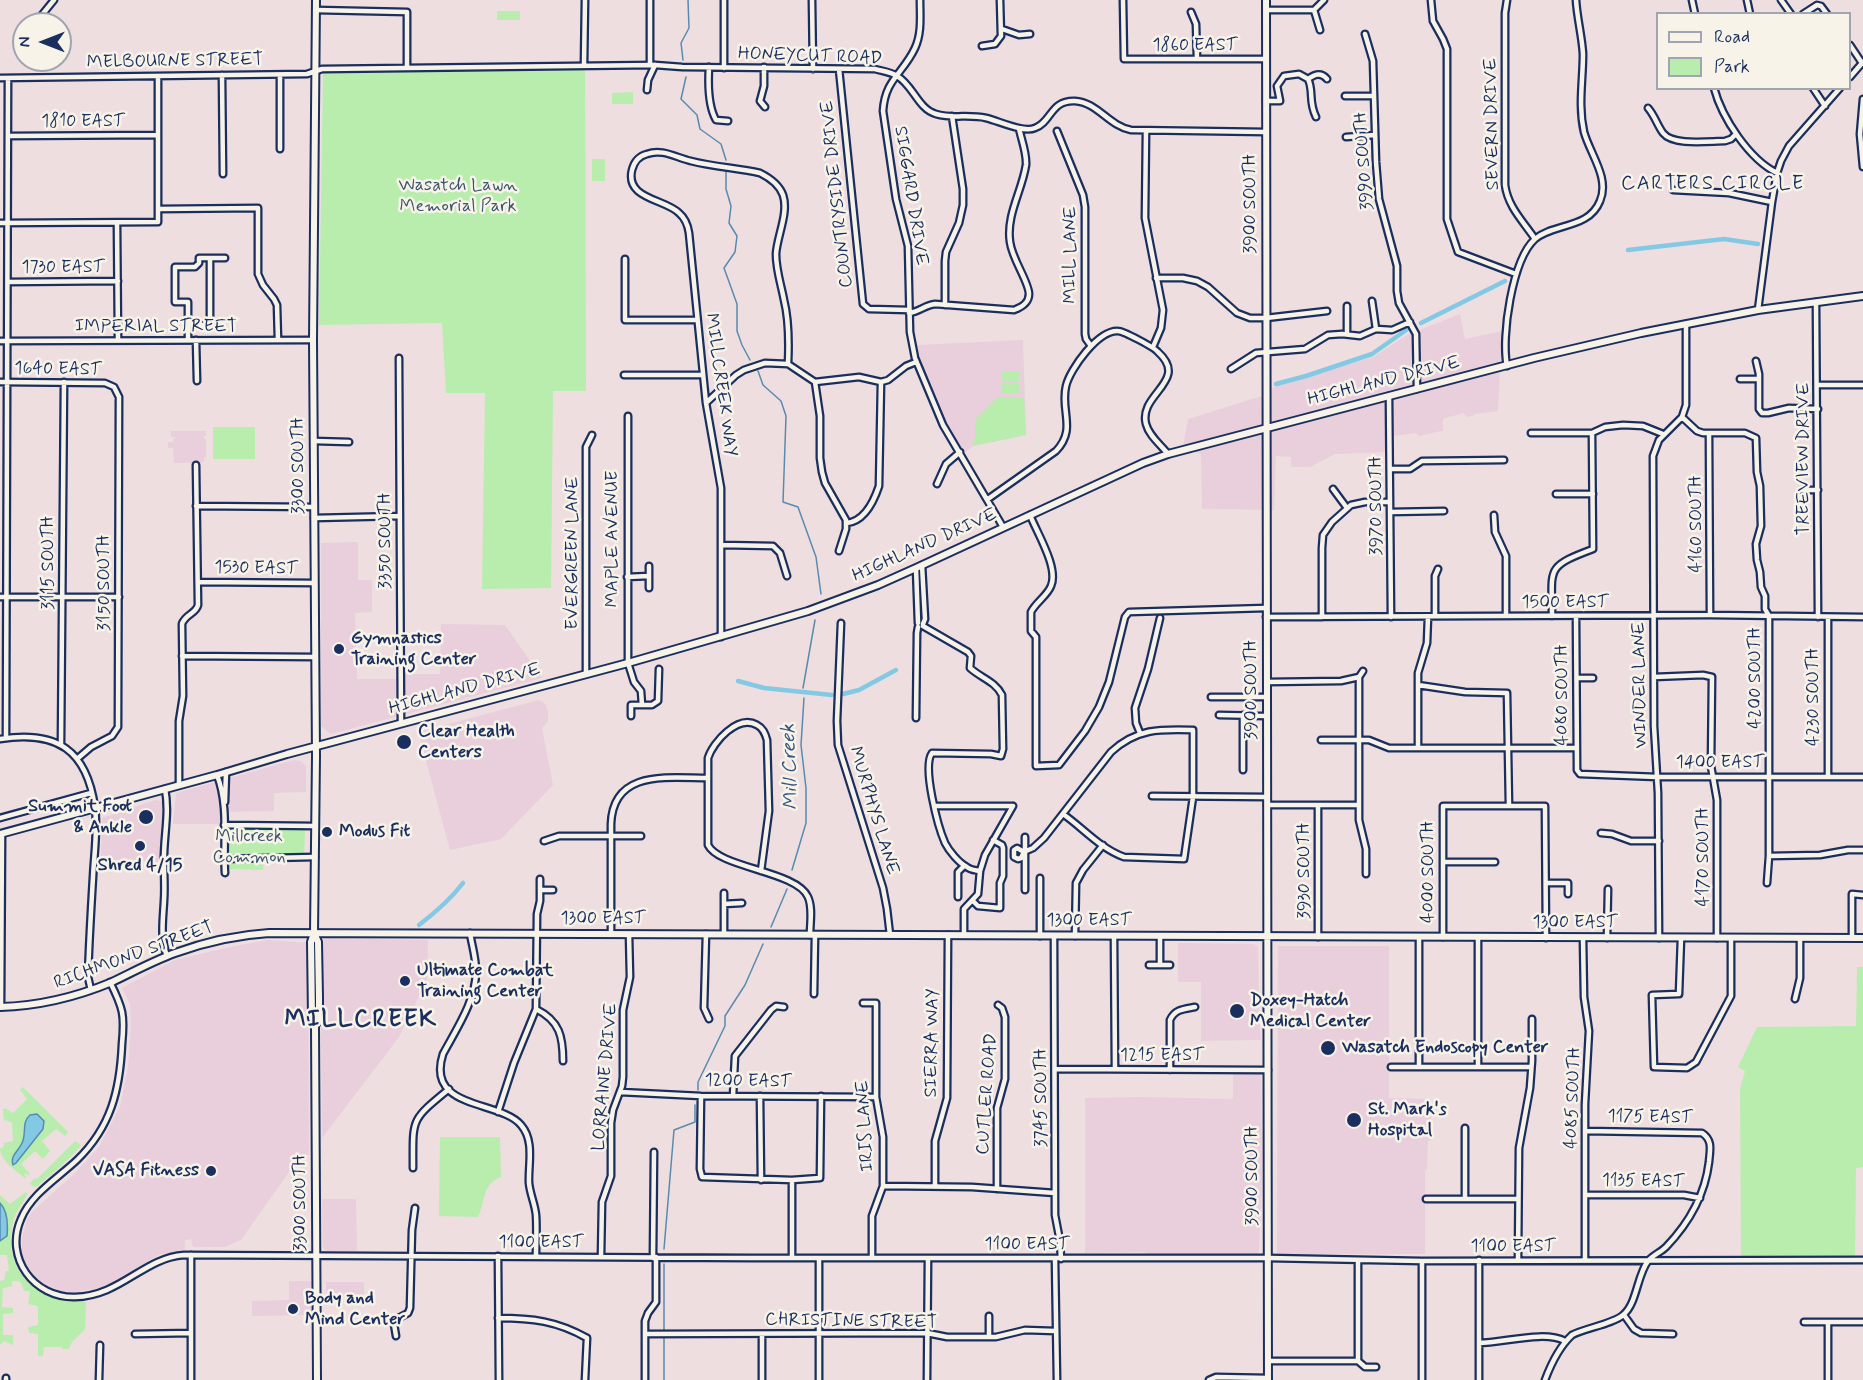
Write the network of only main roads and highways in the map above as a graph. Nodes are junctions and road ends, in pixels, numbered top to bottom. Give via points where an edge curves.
1 (316, 0) edge
2 (1266, 0) edge
3 (1863, 296) edge
4 (1266, 428) junction
5 (316, 746) junction
6 (1, 834) edge
7 (314, 933) junction
8 (1267, 936) junction
9 (1863, 938) edge
10 (1, 1007) edge
11 (1268, 1379) edge
12 (317, 1380) edge

1 - 5 main road, 3300 SOUTH
2 - 4 main road, 3900 SOUTH
3 - 4 main road, HIGHLAND DRIVE via 1686,324
4 - 5 main road, HIGHLAND DRIVE via 1143,463 878,585 808,611
4 - 8 main road, 3900 SOUTH
5 - 6 main road, HIGHLAND DRIVE
5 - 7 main road, 3300 SOUTH
7 - 8 main road, 1300 EAST
7 - 10 main road, RICHMOND STREET via 246,935 204,944 91,990 49,1002
7 - 12 main road, 3300 SOUTH via 318,942 319,986 319,1018 315,1026
8 - 9 main road, 1300 EAST
8 - 11 main road, 3900 SOUTH

